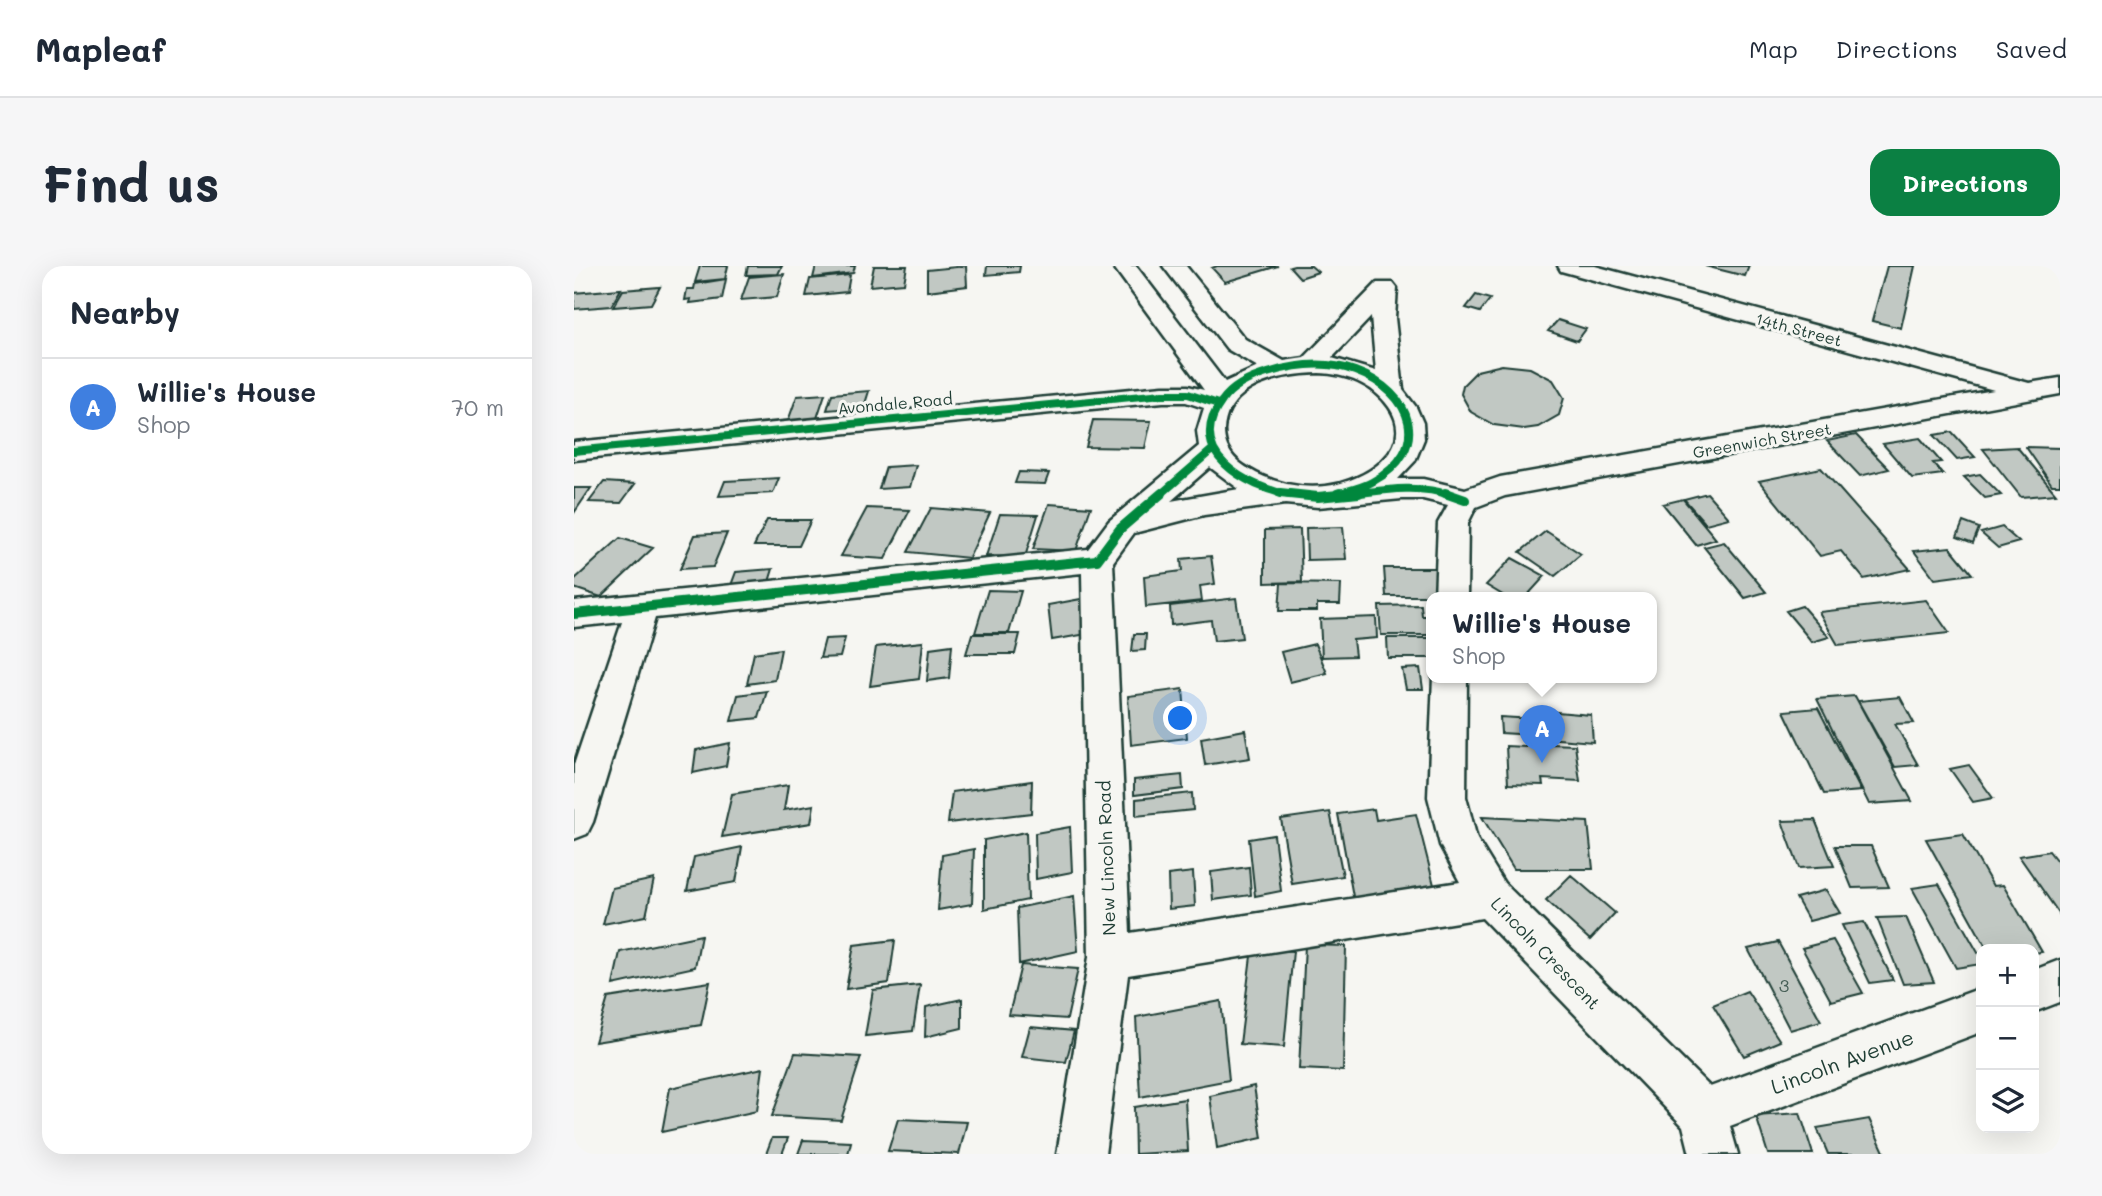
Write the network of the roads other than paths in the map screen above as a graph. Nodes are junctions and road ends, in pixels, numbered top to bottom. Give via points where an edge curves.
1 (1124, 266) edge
2 (1400, 266) edge
3 (1569, 266) edge
4 (1183, 268) edge
5 (1385, 288) junction
6 (1311, 365) junction
7 (1278, 368) junction
8 (2060, 386) edge
9 (1391, 390) junction
10 (2030, 391) junction
11 (1221, 401) junction
12 (1409, 413) junction
13 (1213, 449) junction
14 (574, 451) edge
15 (1337, 494) junction
16 (1300, 496) junction
17 (1457, 497) junction
18 (1120, 529) junction
19 (1097, 560) junction
20 (1451, 592) edge
21 (643, 606) junction
22 (574, 614) edge
23 (1450, 683) edge
24 (574, 822) edge
25 (1490, 897) junction
26 (1110, 957) junction
27 (2060, 981) edge
28 (2039, 989) edge
29 (1976, 1012) edge
30 (1703, 1112) junction
31 (1081, 1154) edge
32 (1714, 1154) edge

1 - 11 street
2 - 5 street
3 - 10 street, 14th Street
4 - 7 street via 1236,344
5 - 6 street
5 - 9 street via 1383,318
6 - 7 street
6 - 9 street via 1356,371
7 - 11 street via 1247,379
8 - 10 street, Greenwich Street
9 - 12 street
10 - 17 street, Greenwich Street
11 - 13 street via 1210,426
11 - 14 street, Avondale Road via 1163,394
12 - 15 street via 1412,438 1399,462 1374,482
12 - 17 street via 1430,465
13 - 16 street via 1244,481
13 - 18 street
15 - 16 street
15 - 17 street via 1372,489
16 - 18 street via 1198,505
17 - 20 street
18 - 19 street
19 - 21 street
19 - 26 street, New Lincoln Road
21 - 22 street
21 - 24 street
23 - 25 street, Lincoln Crescent via 1447,797 1459,845
25 - 26 street
25 - 30 street, Lincoln Crescent
26 - 31 street, New Lincoln Road
27 - 28 street
29 - 30 street, Lincoln Avenue
30 - 32 street

